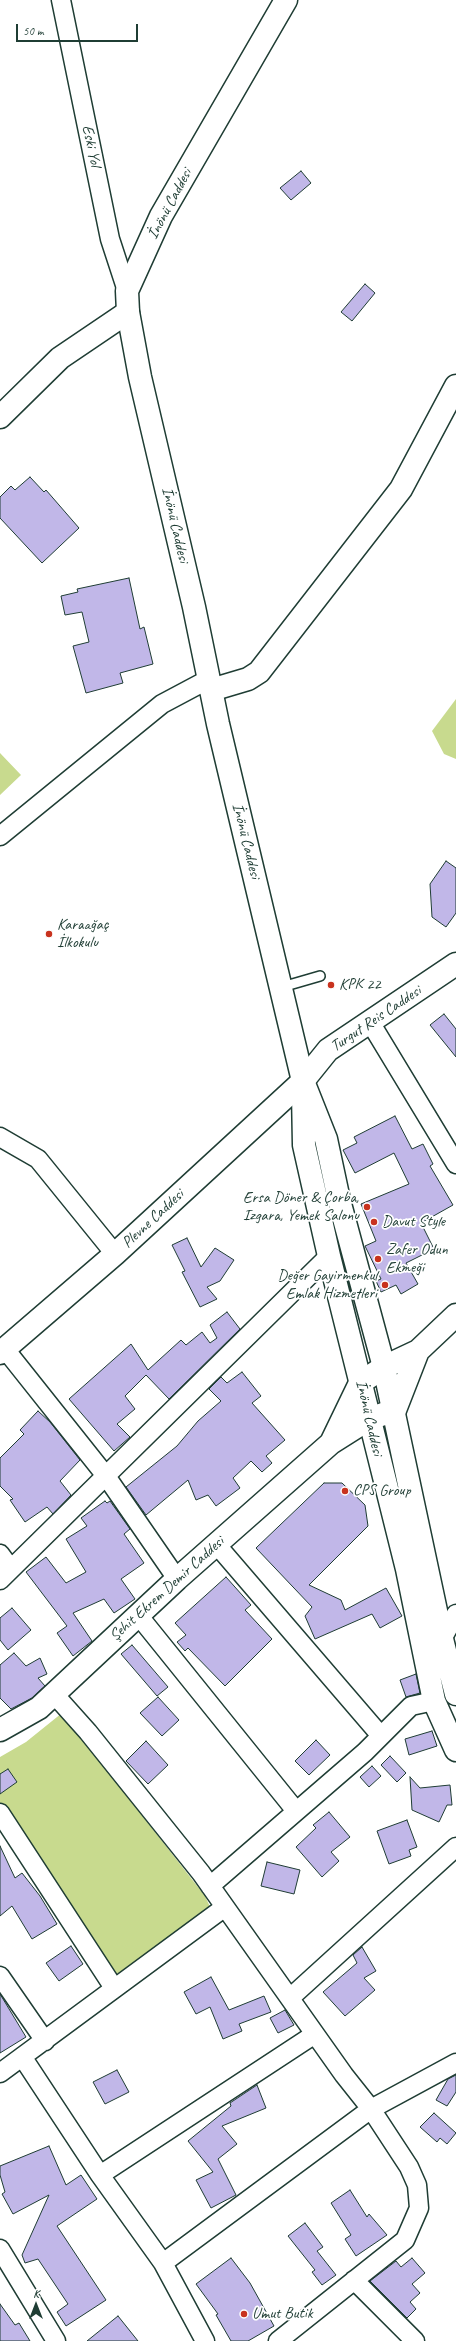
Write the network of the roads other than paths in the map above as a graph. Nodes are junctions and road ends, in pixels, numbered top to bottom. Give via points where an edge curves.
1 (61, 0) edge
2 (286, 0) edge
3 (127, 291) junction
4 (128, 312) junction
5 (456, 386) edge
6 (0, 417) edge
7 (210, 685) junction
8 (0, 836) edge
9 (456, 964) edge
10 (320, 976) dead end
11 (282, 987) junction
12 (370, 1022) junction
13 (303, 1081) junction
14 (0, 1137) edge
15 (456, 1164) edge
16 (115, 1254) junction
17 (329, 1256) junction
18 (456, 1315) edge
19 (3, 1351) edge
20 (418, 1351) junction
21 (384, 1368) junction
22 (360, 1383) junction
23 (394, 1410) junction
24 (369, 1419) junction
25 (331, 1443) junction
26 (106, 1476) junction
27 (216, 1544) junction
28 (0, 1554) edge
29 (6, 1575) edge
30 (177, 1579) junction
31 (456, 1614) edge
32 (138, 1615) junction
33 (442, 1639) junction
34 (54, 1694) junction
35 (456, 1694) edge
36 (434, 1701) junction
37 (0, 1730) edge
38 (381, 1736) junction
39 (456, 1750) edge
40 (296, 1811) junction
41 (0, 1813) edge
42 (456, 1846) edge
43 (210, 1886) junction
44 (225, 1907) junction
45 (0, 1976) edge
46 (114, 1988) junction
47 (290, 1998) junction
48 (315, 2034) junction
49 (45, 2041) junction
50 (23, 2058) junction
51 (456, 2063) edge
52 (0, 2073) edge
53 (371, 2109) junction
54 (100, 2175) junction
55 (0, 2249) edge
56 (163, 2263) junction
57 (354, 2280) junction
58 (56, 2341) edge
59 (205, 2341) edge
60 (278, 2341) edge
61 (415, 2341) edge

1 - 3 street, Eski Yol via 110,239
2 - 3 main road, İnönü Caddesi via 161,216
3 - 4 main road, İnönü Caddesi
4 - 6 main road via 60,358
4 - 7 main road, İnönü Caddesi via 140,377
5 - 7 main road via 401,489 259,672 248,679
7 - 8 street via 162,704
7 - 11 main road, İnönü Caddesi
9 - 12 main road, Turgut Reis Caddesi
10 - 11 lane
11 - 13 main road, İnönü Caddesi
12 - 13 main road, Turgut Reis Caddesi via 328,1050
12 - 15 street
13 - 16 main road, Plevne Caddesi
13 - 17 main road, İnönü Caddesi via 304,1145
13 - 21 main road, İnönü Caddesi via 326,1139 339,1200
14 - 16 street via 38,1159
16 - 19 main road, Plevne Caddesi
17 - 22 main road, İnönü Caddesi
17 - 26 street
18 - 20 main road
19 - 26 street
20 - 21 main road
20 - 23 main road
21 - 22 main road
21 - 23 main road, İnönü Caddesi
22 - 24 main road, İnönü Caddesi
22 - 25 main road
23 - 24 main road
23 - 33 main road, İnönü Caddesi
24 - 25 main road
24 - 36 main road, İnönü Caddesi via 407,1569
25 - 27 main road, Şehit Ekrem Demir Caddesi
26 - 29 street
26 - 30 street
27 - 30 main road, Şehit Ekrem Demir Caddesi
27 - 38 street
28 - 29 street
30 - 32 main road, Şehit Ekrem Demir Caddesi
31 - 33 street
32 - 34 main road, Şehit Ekrem Demir Caddesi
32 - 40 street
33 - 35 main road, İnönü Caddesi
34 - 37 main road, Şehit Ekrem Demir Caddesi via 39,1708
34 - 43 street via 88,1732
36 - 38 street via 411,1706
36 - 39 main road, İnönü Caddesi
38 - 40 street
40 - 43 street
41 - 46 street
42 - 47 street
43 - 44 street
44 - 46 street
44 - 47 street
45 - 49 street
46 - 49 street
47 - 48 street
48 - 53 street
48 - 54 street
49 - 50 street
50 - 52 street
50 - 54 street
51 - 53 street
53 - 56 street
53 - 57 street via 409,2166 417,2185 419,2208 404,2240
54 - 56 street
55 - 58 street
56 - 59 street
57 - 60 street
57 - 61 street

